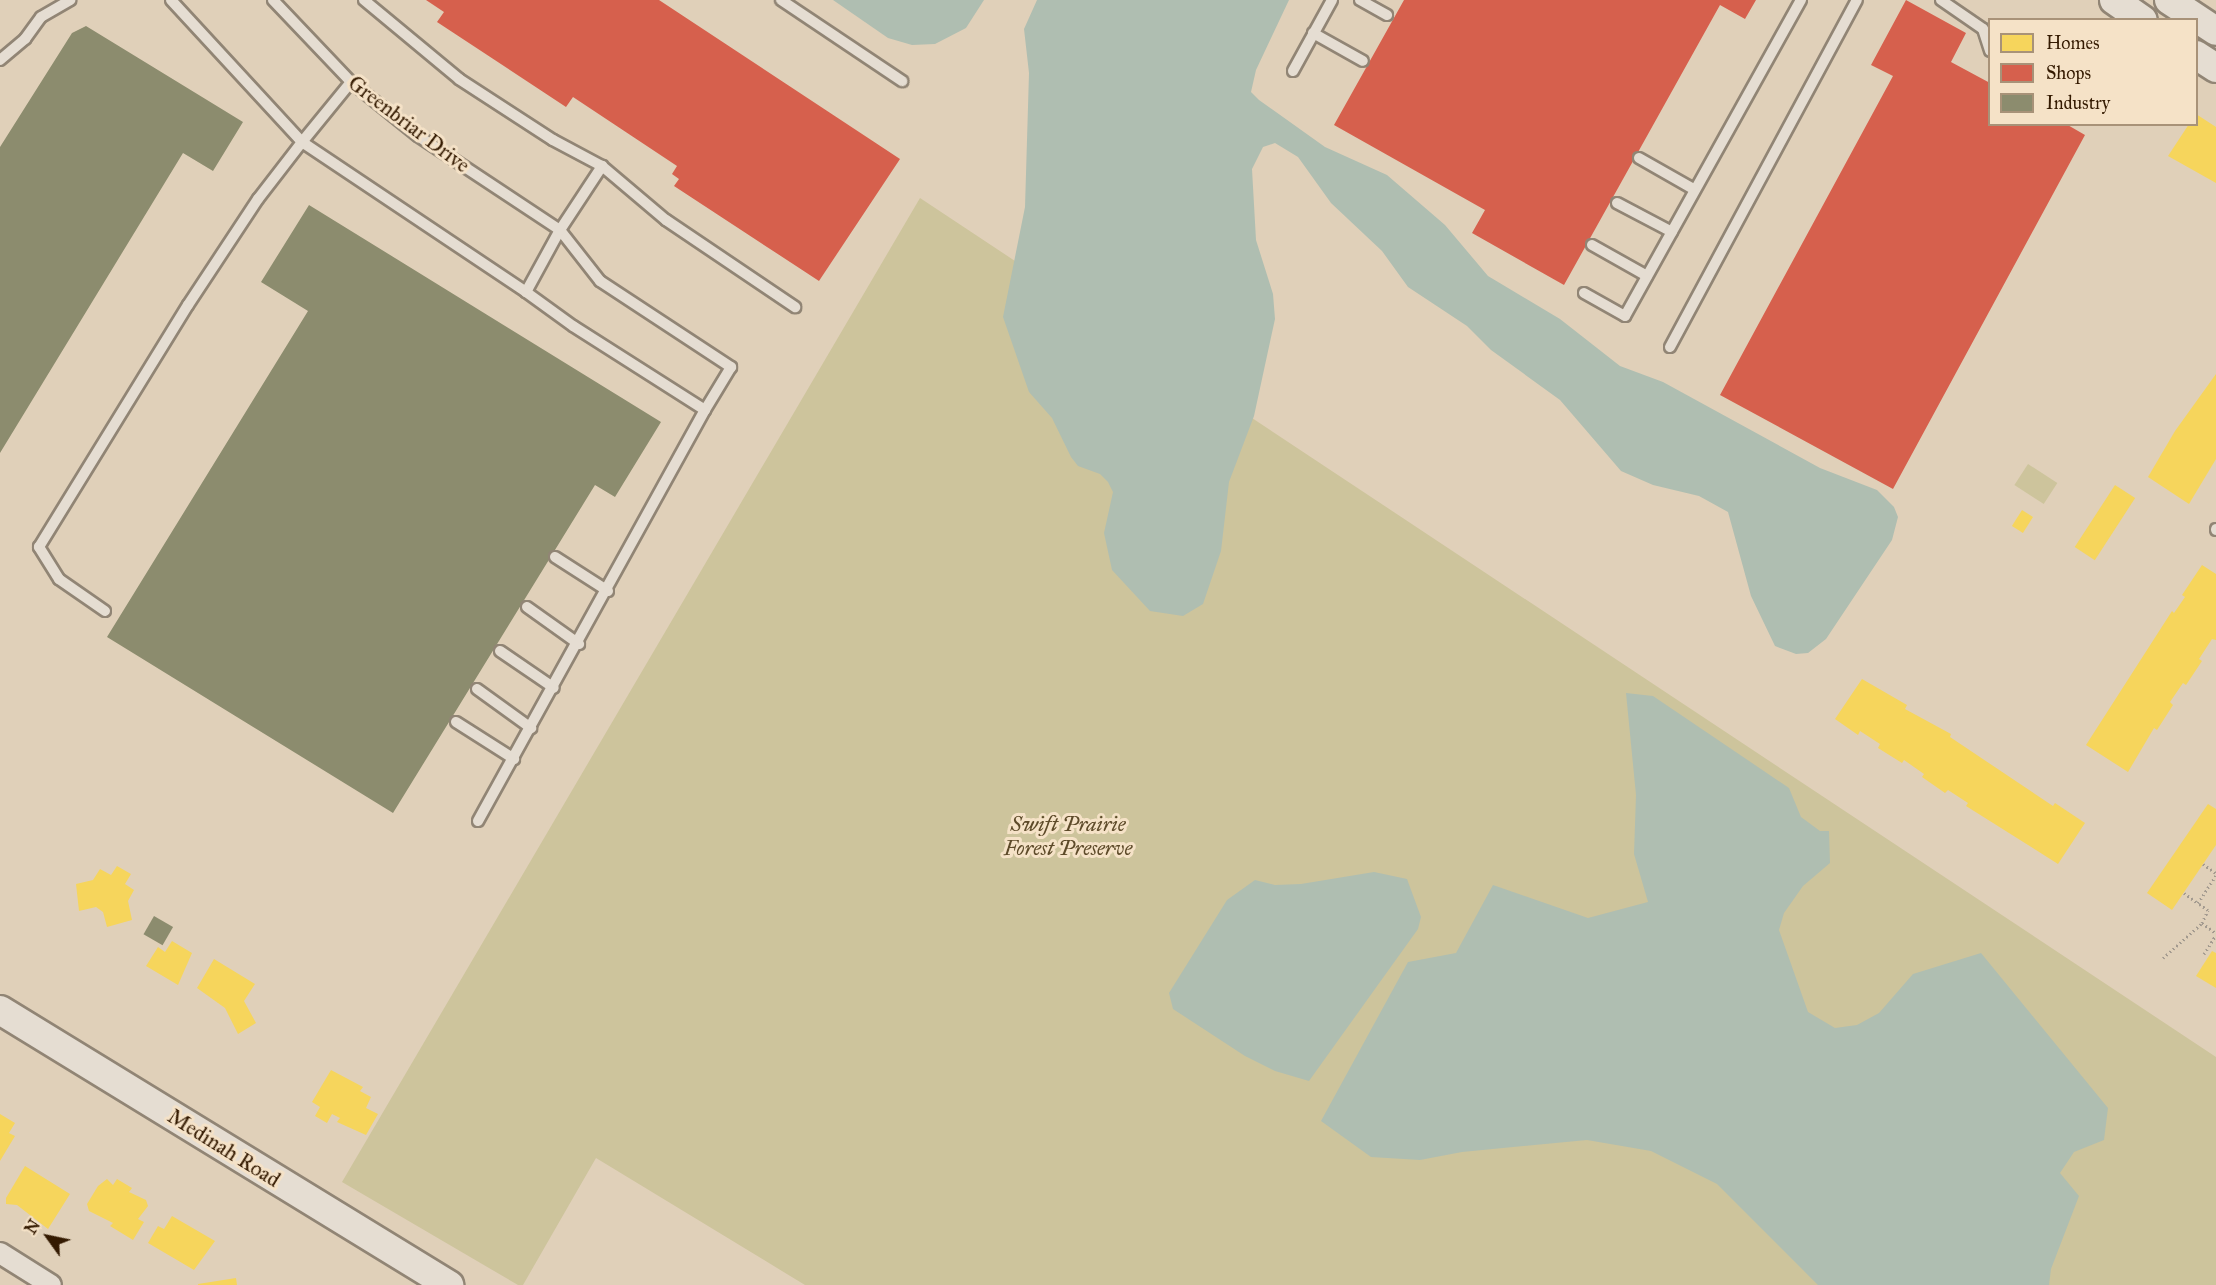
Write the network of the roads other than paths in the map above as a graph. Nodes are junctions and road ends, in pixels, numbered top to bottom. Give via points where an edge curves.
1 (70, 0) edge
2 (171, 0) edge
3 (273, 0) edge
4 (364, 0) edge
5 (781, 0) edge
6 (1332, 0) edge
7 (1360, 0) edge
8 (1801, 0) edge
9 (1857, 0) edge
10 (1941, 0) edge
11 (2114, 0) edge
12 (2169, 0) edge
13 (1388, 15) dead end
14 (2140, 18) edge
15 (2196, 18) edge
16 (2198, 19) edge
17 (2216, 31) edge
18 (1313, 33) junction
19 (1988, 47) edge
20 (2198, 56) edge
21 (0, 60) edge
22 (1363, 61) dead end
23 (2216, 68) edge
24 (1293, 71) dead end
25 (902, 81) dead end
26 (351, 82) junction
27 (302, 142) junction
28 (1639, 158) dead end
29 (602, 166) junction
30 (1695, 190) junction
31 (1617, 203) dead end
32 (560, 230) junction
33 (1672, 232) junction
34 (1592, 245) dead end
35 (1647, 276) junction
36 (526, 292) junction
37 (1584, 293) dead end
38 (795, 307) dead end
39 (1670, 347) dead end
40 (705, 410) junction
41 (555, 557) dead end
42 (608, 591) junction
43 (526, 607) dead end
44 (105, 611) dead end
45 (579, 644) junction
46 (500, 651) dead end
47 (554, 688) junction
48 (477, 689) dead end
49 (456, 722) dead end
50 (531, 728) junction
51 (514, 759) junction
52 (478, 821) dead end
53 (0, 1010) edge
54 (0, 1253) edge
55 (51, 1285) edge
56 (449, 1285) edge

1 - 21 lane via 41,17 26,39
2 - 27 lane
3 - 26 lane, Greenbriar Drive
4 - 29 lane via 459,79
5 - 25 lane
6 - 18 lane
7 - 13 lane
8 - 30 lane
9 - 39 lane
10 - 19 lane via 1983,29
11 - 14 street
12 - 15 street
16 - 17 street
18 - 22 lane
18 - 24 lane
20 - 23 street
26 - 27 lane
26 - 32 lane, Greenbriar Drive via 418,136
27 - 36 lane
27 - 44 lane via 258,199 195,296 39,548 59,579
28 - 30 lane
29 - 32 lane
29 - 38 lane via 666,220
30 - 33 lane
31 - 33 lane
32 - 36 lane
32 - 40 lane, Greenbriar Drive via 600,281 731,367
33 - 35 lane
34 - 35 lane
35 - 37 lane via 1625,316
36 - 40 lane
40 - 42 lane
41 - 42 lane
42 - 45 lane
43 - 45 lane
45 - 47 lane
46 - 47 lane
47 - 50 lane
48 - 50 lane
49 - 51 lane
50 - 51 lane
51 - 52 lane
53 - 56 street, Medinah Road
54 - 55 street

